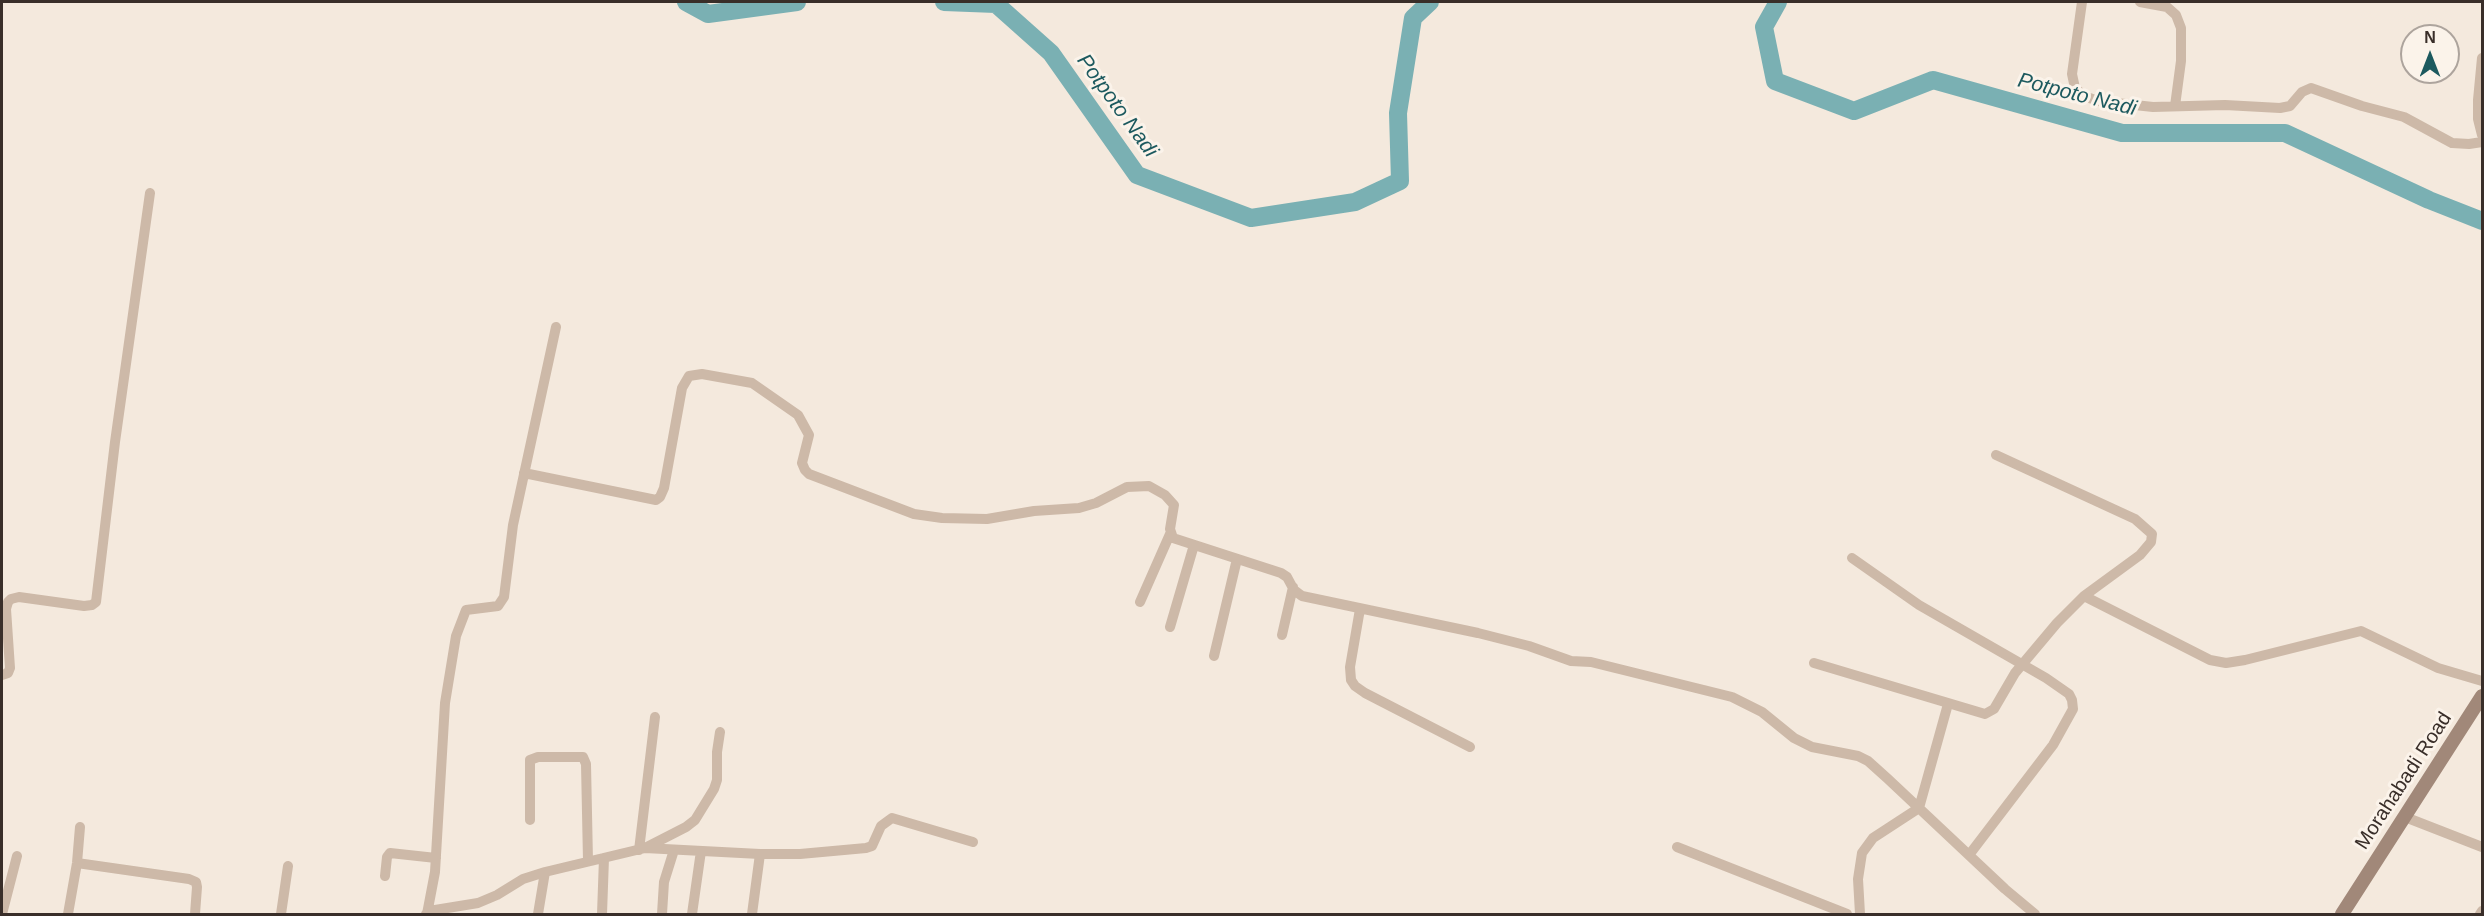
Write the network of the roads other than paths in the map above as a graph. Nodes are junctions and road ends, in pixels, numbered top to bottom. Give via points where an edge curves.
1 (2082, 2) edge
2 (2140, 2) edge
3 (2482, 58) edge
4 (2175, 106) junction
5 (2482, 135) edge
6 (2482, 142) edge
7 (150, 193) dead end
8 (556, 327) dead end
9 (1996, 455) dead end
10 (524, 473) junction
11 (1170, 534) junction
12 (1194, 545) junction
13 (1852, 558) dead end
14 (1238, 559) junction
15 (1293, 587) junction
16 (2084, 596) junction
17 (1140, 602) dead end
18 (1360, 609) junction
19 (1170, 627) dead end
20 (1282, 635) dead end
21 (1214, 656) dead end
22 (1814, 663) dead end
23 (2023, 663) junction
24 (2, 675) edge
25 (2482, 681) edge
26 (2482, 696) edge
27 (1948, 704) junction
28 (655, 717) dead end
29 (720, 732) dead end
30 (1470, 747) dead end
31 (1919, 808) junction
32 (2406, 817) junction
33 (530, 820) dead end
34 (80, 827) dead end
35 (973, 842) dead end
36 (2482, 847) edge
37 (1677, 848) dead end
38 (642, 849) junction
39 (674, 850) junction
40 (700, 851) junction
41 (760, 854) junction
42 (1968, 855) junction
43 (17, 856) dead end
44 (436, 858) junction
45 (604, 858) junction
46 (588, 861) junction
47 (77, 862) junction
48 (288, 866) dead end
49 (545, 872) junction
50 (385, 876) dead end
51 (426, 914) edge
52 (2, 915) edge
53 (68, 915) edge
54 (195, 915) edge
55 (281, 915) edge
56 (538, 915) edge
57 (602, 915) edge
58 (662, 915) edge
59 (692, 915) edge
60 (752, 915) edge
61 (1847, 915) edge
62 (1860, 915) edge
63 (2035, 915) edge
64 (2342, 915) edge

1 - 4 street via 2072,74 2075,88 2098,101
2 - 4 street via 2167,7 2176,15 2181,28
3 - 5 street via 2478,100
4 - 6 street via 2280,108 2290,106 2311,88 2404,117 2452,143
7 - 24 street via 96,602 84,606 11,599 6,609 10,668
8 - 10 street
9 - 16 street via 2135,519 2152,534 2151,542 2140,555
10 - 11 street via 656,500 664,488 682,388 688,376 702,374 752,383 798,415 809,435 802,458 805,470 914,514 987,519 1096,504 1127,487 1142,485 1172,501 1175,511
10 - 44 street via 501,603 471,608 463,614 456,636 445,703
11 - 12 street
11 - 17 street
12 - 14 street
12 - 19 street
13 - 23 street via 1926,610
14 - 15 street via 1281,573
14 - 21 street
15 - 18 street via 1302,596
15 - 20 street
16 - 23 street
16 - 25 street via 2210,660 2245,660 2361,631 2438,668
18 - 30 street via 1350,668 1355,686
18 - 31 street via 1478,633 1571,661 1591,662 1732,697 1762,712 1812,747 1868,761
22 - 27 street
23 - 27 street via 1990,712 1978,714
23 - 42 street via 2069,694 2073,709 2039,765
26 - 32 main road, Morahabadi Road
27 - 31 street
28 - 38 street
29 - 38 street via 717,780 702,809 686,827
31 - 42 street
31 - 62 street via 1873,838 1862,853 1858,879
32 - 36 street
32 - 64 main road, Morahabadi Road
33 - 46 street via 530,759 583,757
34 - 47 street
35 - 41 street via 892,818 881,826 872,846
37 - 61 street
38 - 39 street
38 - 45 street
39 - 40 street
39 - 58 street via 664,882
40 - 41 street
40 - 59 street
41 - 60 street
42 - 63 street
43 - 52 street
44 - 50 street via 390,853
44 - 51 street
45 - 46 street
45 - 57 street
46 - 49 street
47 - 53 street
47 - 54 street via 196,882
48 - 55 street
49 - 51 street via 478,903
49 - 56 street

